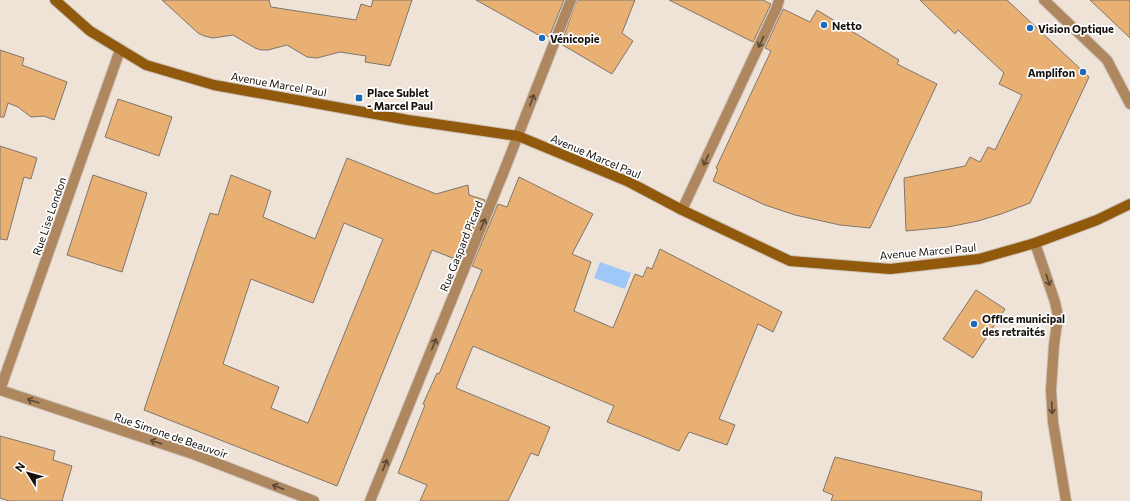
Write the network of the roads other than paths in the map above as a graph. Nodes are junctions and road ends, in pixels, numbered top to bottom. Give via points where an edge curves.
1 (55, 0) edge
2 (571, 0) edge
3 (1044, 0) edge
4 (778, 4) edge
5 (120, 50) junction
6 (1130, 104) edge
7 (518, 136) junction
8 (1130, 204) edge
9 (682, 210) junction
10 (1035, 243) junction
11 (0, 390) edge
12 (17, 396) joint
13 (314, 501) edge
14 (370, 501) edge
15 (1066, 501) edge

1 - 5 main road, Avenue Marcel Paul via 90,32
7 -> 2 street, Rue Gaspard Picard
3 - 6 street via 1107,60
4 -> 9 street
5 - 7 main road, Avenue Marcel Paul via 146,66 214,85 408,120
5 - 11 street, Rue Lise London
7 - 9 main road, Avenue Marcel Paul via 629,182
14 -> 7 street, Rue Gaspard Picard
8 - 10 main road, Avenue Marcel Paul via 1097,220
9 - 10 main road, Avenue Marcel Paul via 790,261 890,269 979,259
10 -> 15 street via 1058,316 1054,345 1053,422
11 - 12 street, Rue Lise London
13 -> 12 street, Rue Simone de Beauvoir via 193,454

